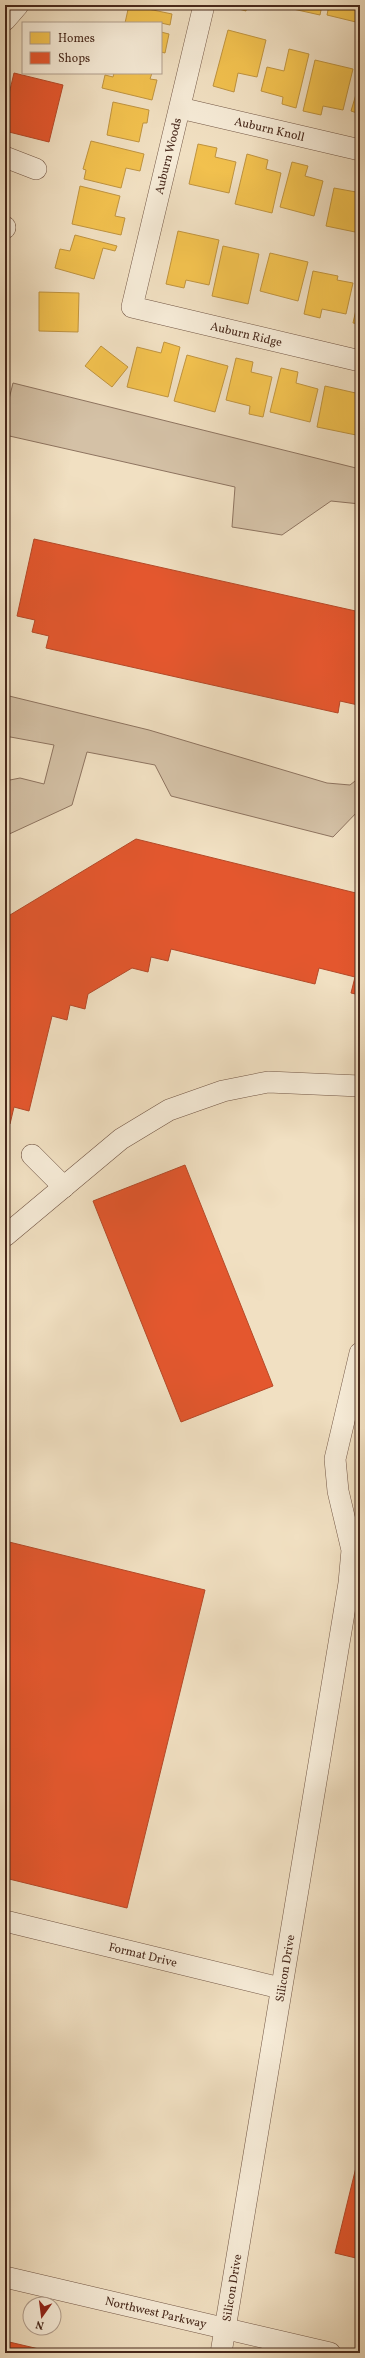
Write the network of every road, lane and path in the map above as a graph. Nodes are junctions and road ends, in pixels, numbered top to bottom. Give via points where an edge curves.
1 (18, 5) edge
2 (204, 5) edge
3 (5, 20) edge
4 (180, 108) junction
5 (360, 150) edge
6 (5, 157) edge
7 (36, 169) dead end
8 (132, 307) joint
9 (360, 361) edge
10 (360, 1086) edge
11 (32, 1155) dead end
12 (64, 1187) junction
13 (5, 1236) edge
14 (360, 1353) edge
15 (5, 1921) edge
16 (280, 1988) junction
17 (5, 2277) edge
18 (225, 2328) junction
19 (221, 2353) edge
20 (330, 2353) edge

1 - 3 street
2 - 4 street, Auburn Woods
4 - 5 street, Auburn Knoll
4 - 8 street, Auburn Woods
6 - 7 street
8 - 9 street, Auburn Ridge
10 - 12 street via 268,1082 223,1091 169,1110 121,1139
11 - 12 street
12 - 13 street
14 - 16 street, Silicon Drive via 335,1459 338,1491 352,1550 349,1583
15 - 16 street, Format Drive
16 - 18 street, Silicon Drive
17 - 18 street, Northwest Parkway
18 - 19 street, Silicon Drive
18 - 20 street, Northwest Parkway

